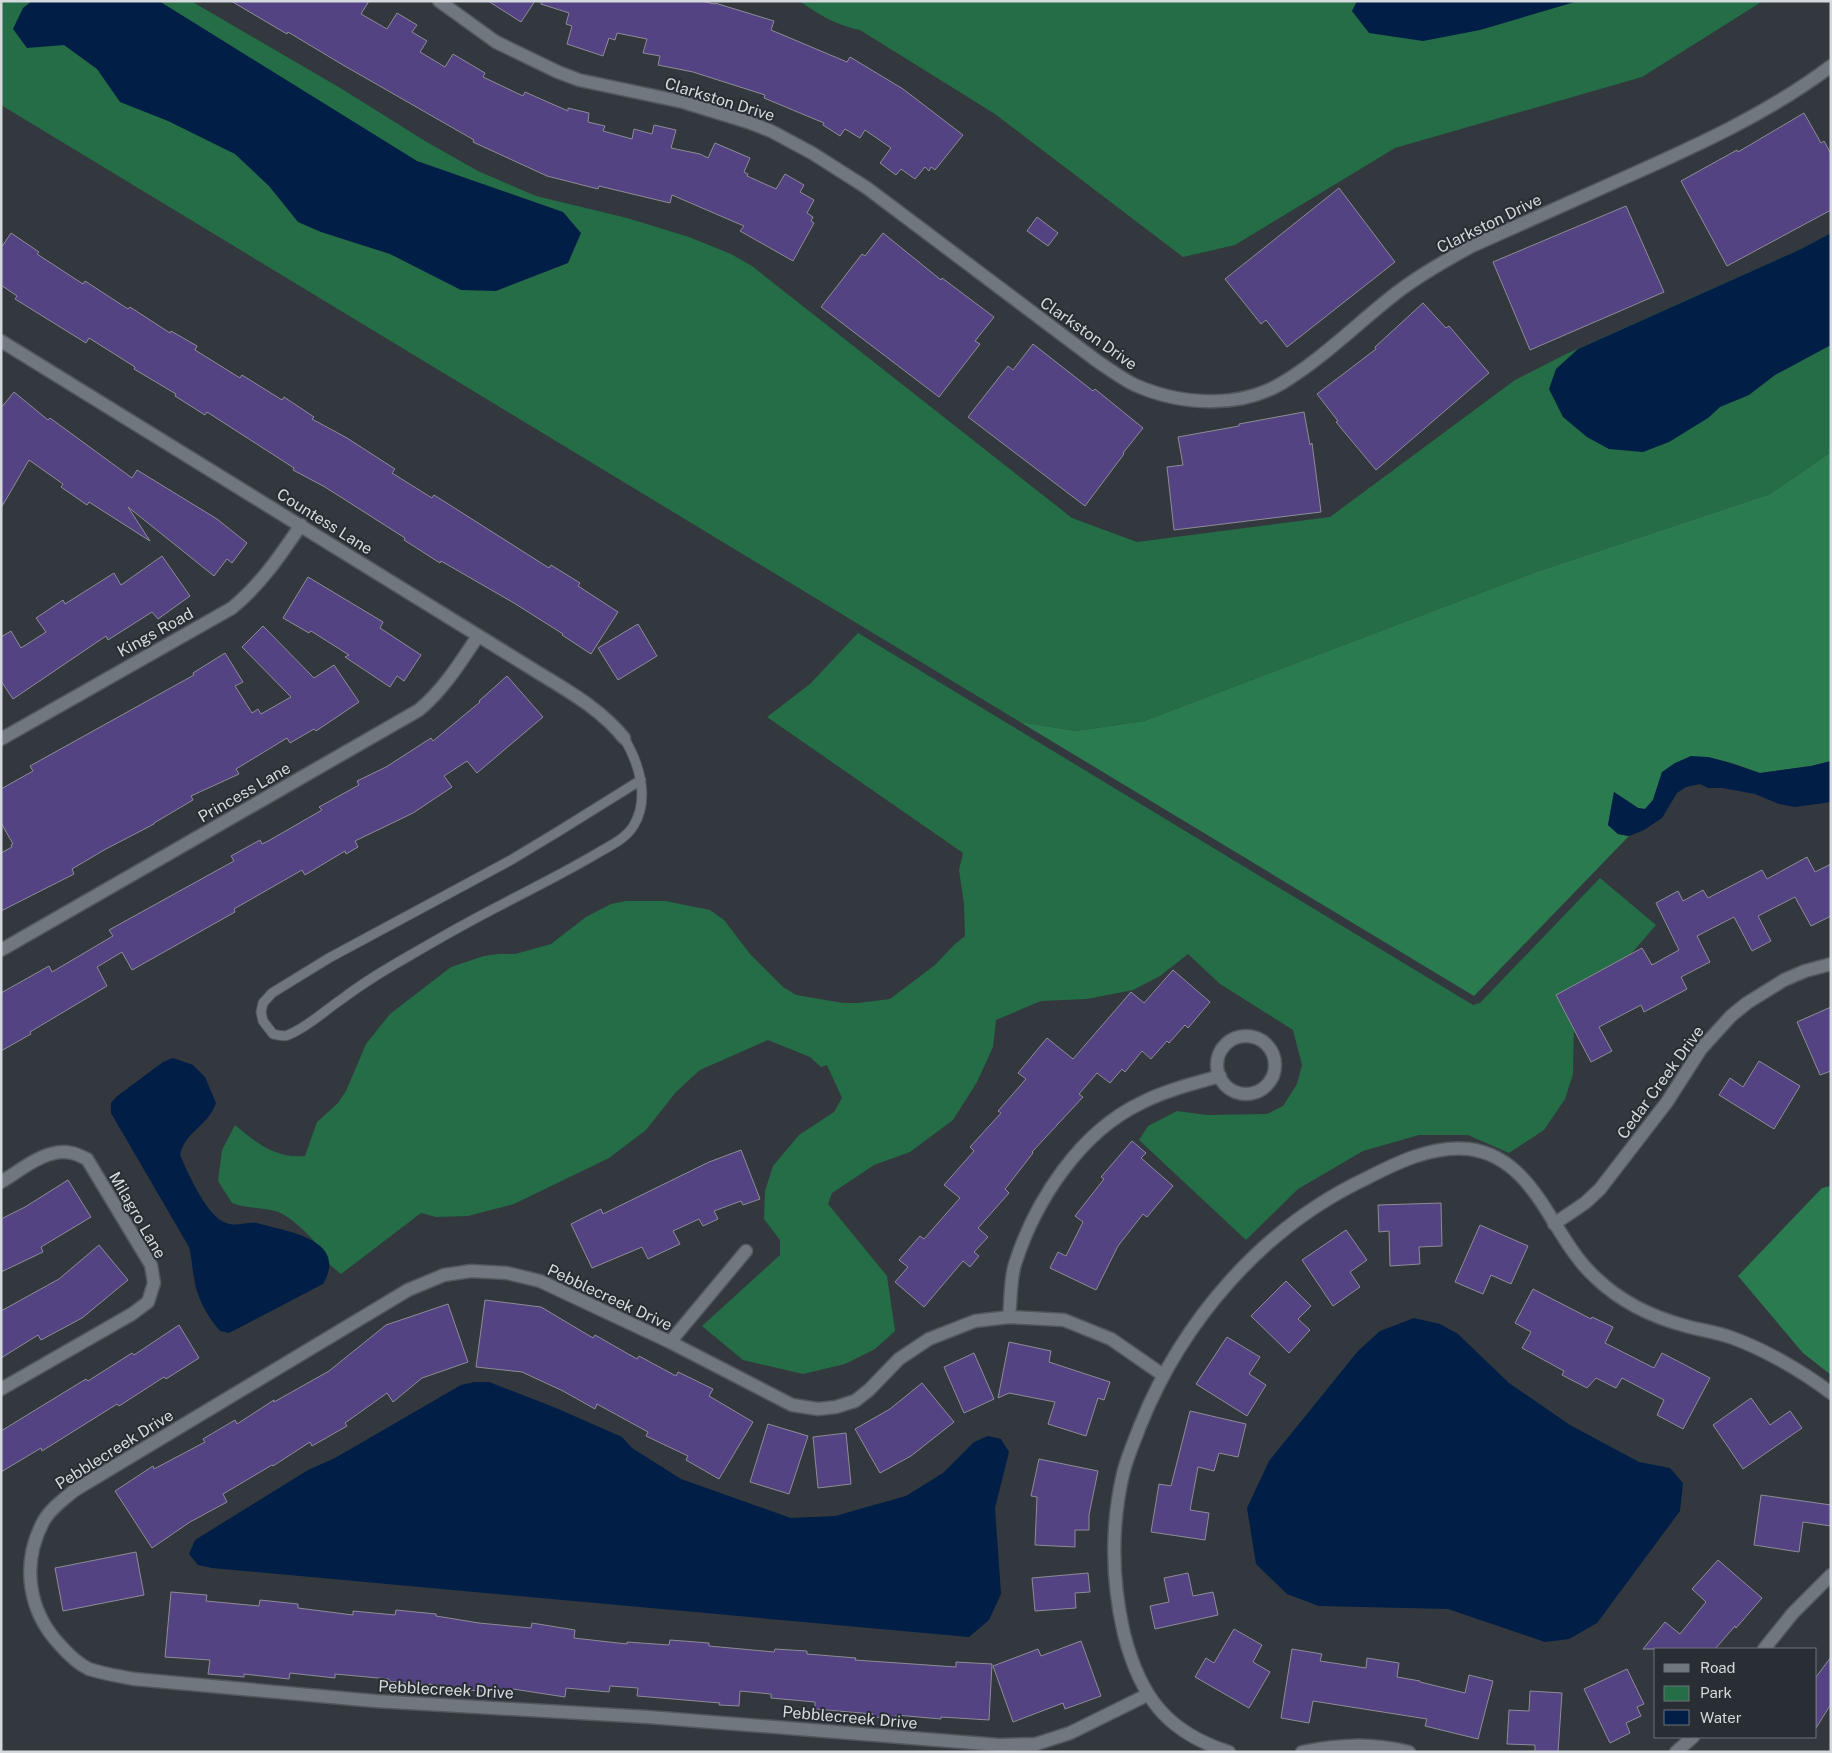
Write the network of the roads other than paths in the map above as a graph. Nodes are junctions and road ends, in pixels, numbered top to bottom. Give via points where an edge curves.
1 (439, 1) edge
2 (1831, 66) edge
3 (1, 341) edge
4 (301, 525) junction
5 (478, 636) junction
6 (1, 738) edge
7 (624, 738) joint
8 (641, 780) junction
9 (1, 950) edge
10 (1831, 964) edge
11 (1220, 1076) junction
12 (1, 1182) edge
13 (1554, 1224) junction
14 (746, 1251) dead end
15 (1010, 1317) junction
16 (670, 1342) junction
17 (1163, 1375) junction
18 (1, 1390) edge
19 (1831, 1393) edge
20 (1831, 1575) edge
21 (1765, 1648) edge
22 (1147, 1695) junction
23 (1692, 1738) edge
24 (1229, 1752) edge
25 (1302, 1752) edge
26 (1409, 1752) edge
27 (1676, 1752) edge

1 - 2 street, Clarkston Drive via 496,42 558,72 579,80 683,102 748,122 788,140 867,188 1097,361 1133,384 1151,392 1197,401 1241,398 1282,383 1397,293 1458,253 1720,133 1777,102
3 - 4 street, Countess Lane
4 - 5 street, Countess Lane
4 - 6 street, Kings Road via 270,570 232,608
5 - 7 street, Countess Lane via 595,709
5 - 9 street, Princess Lane via 447,682 419,710
7 - 8 lane via 636,759
8 - 8 lane via 641,805 635,823 617,842 410,955 286,1036 274,1034 263,1021 263,1002 272,993 338,953 510,860
10 - 13 street, Cedar Creek Drive via 1784,980 1731,1016 1701,1049 1667,1102 1600,1189
11 - 11 street via 1232,1091 1242,1094 1258,1092 1274,1076 1275,1055 1270,1046 1255,1036 1234,1038 1220,1051 1217,1061
11 - 15 street via 1139,1103 1089,1139 1052,1187 1023,1244 1015,1266
12 - 18 street, Milagro Lane via 44,1156 59,1152 87,1159 151,1265 154,1283 148,1302 132,1314
13 - 17 street via 1523,1177 1489,1155 1469,1149 1448,1150 1408,1159 1350,1186 1282,1232 1250,1260 1209,1305
13 - 19 street via 1593,1276 1629,1303 1666,1320 1729,1336 1789,1366
14 - 16 street
15 - 16 street, Pebblecreek Drive via 975,1321 929,1339 899,1359 855,1401 818,1409 792,1405
15 - 17 street, Pebblecreek Drive via 1064,1320 1111,1338
16 - 22 street, Pebblecreek Drive via 547,1284 507,1273 471,1270 444,1275 408,1290 75,1490 59,1503 44,1520 30,1559 30,1576 40,1619 71,1657 88,1668 134,1679 375,1701 648,1717 999,1745 1036,1744 1070,1733
17 - 22 street via 1128,1456 1115,1530 1115,1572 1122,1624 1136,1674
20 - 21 street via 1793,1613
22 - 24 street via 1176,1725
23 - 27 street
25 - 26 street via 1349,1745

